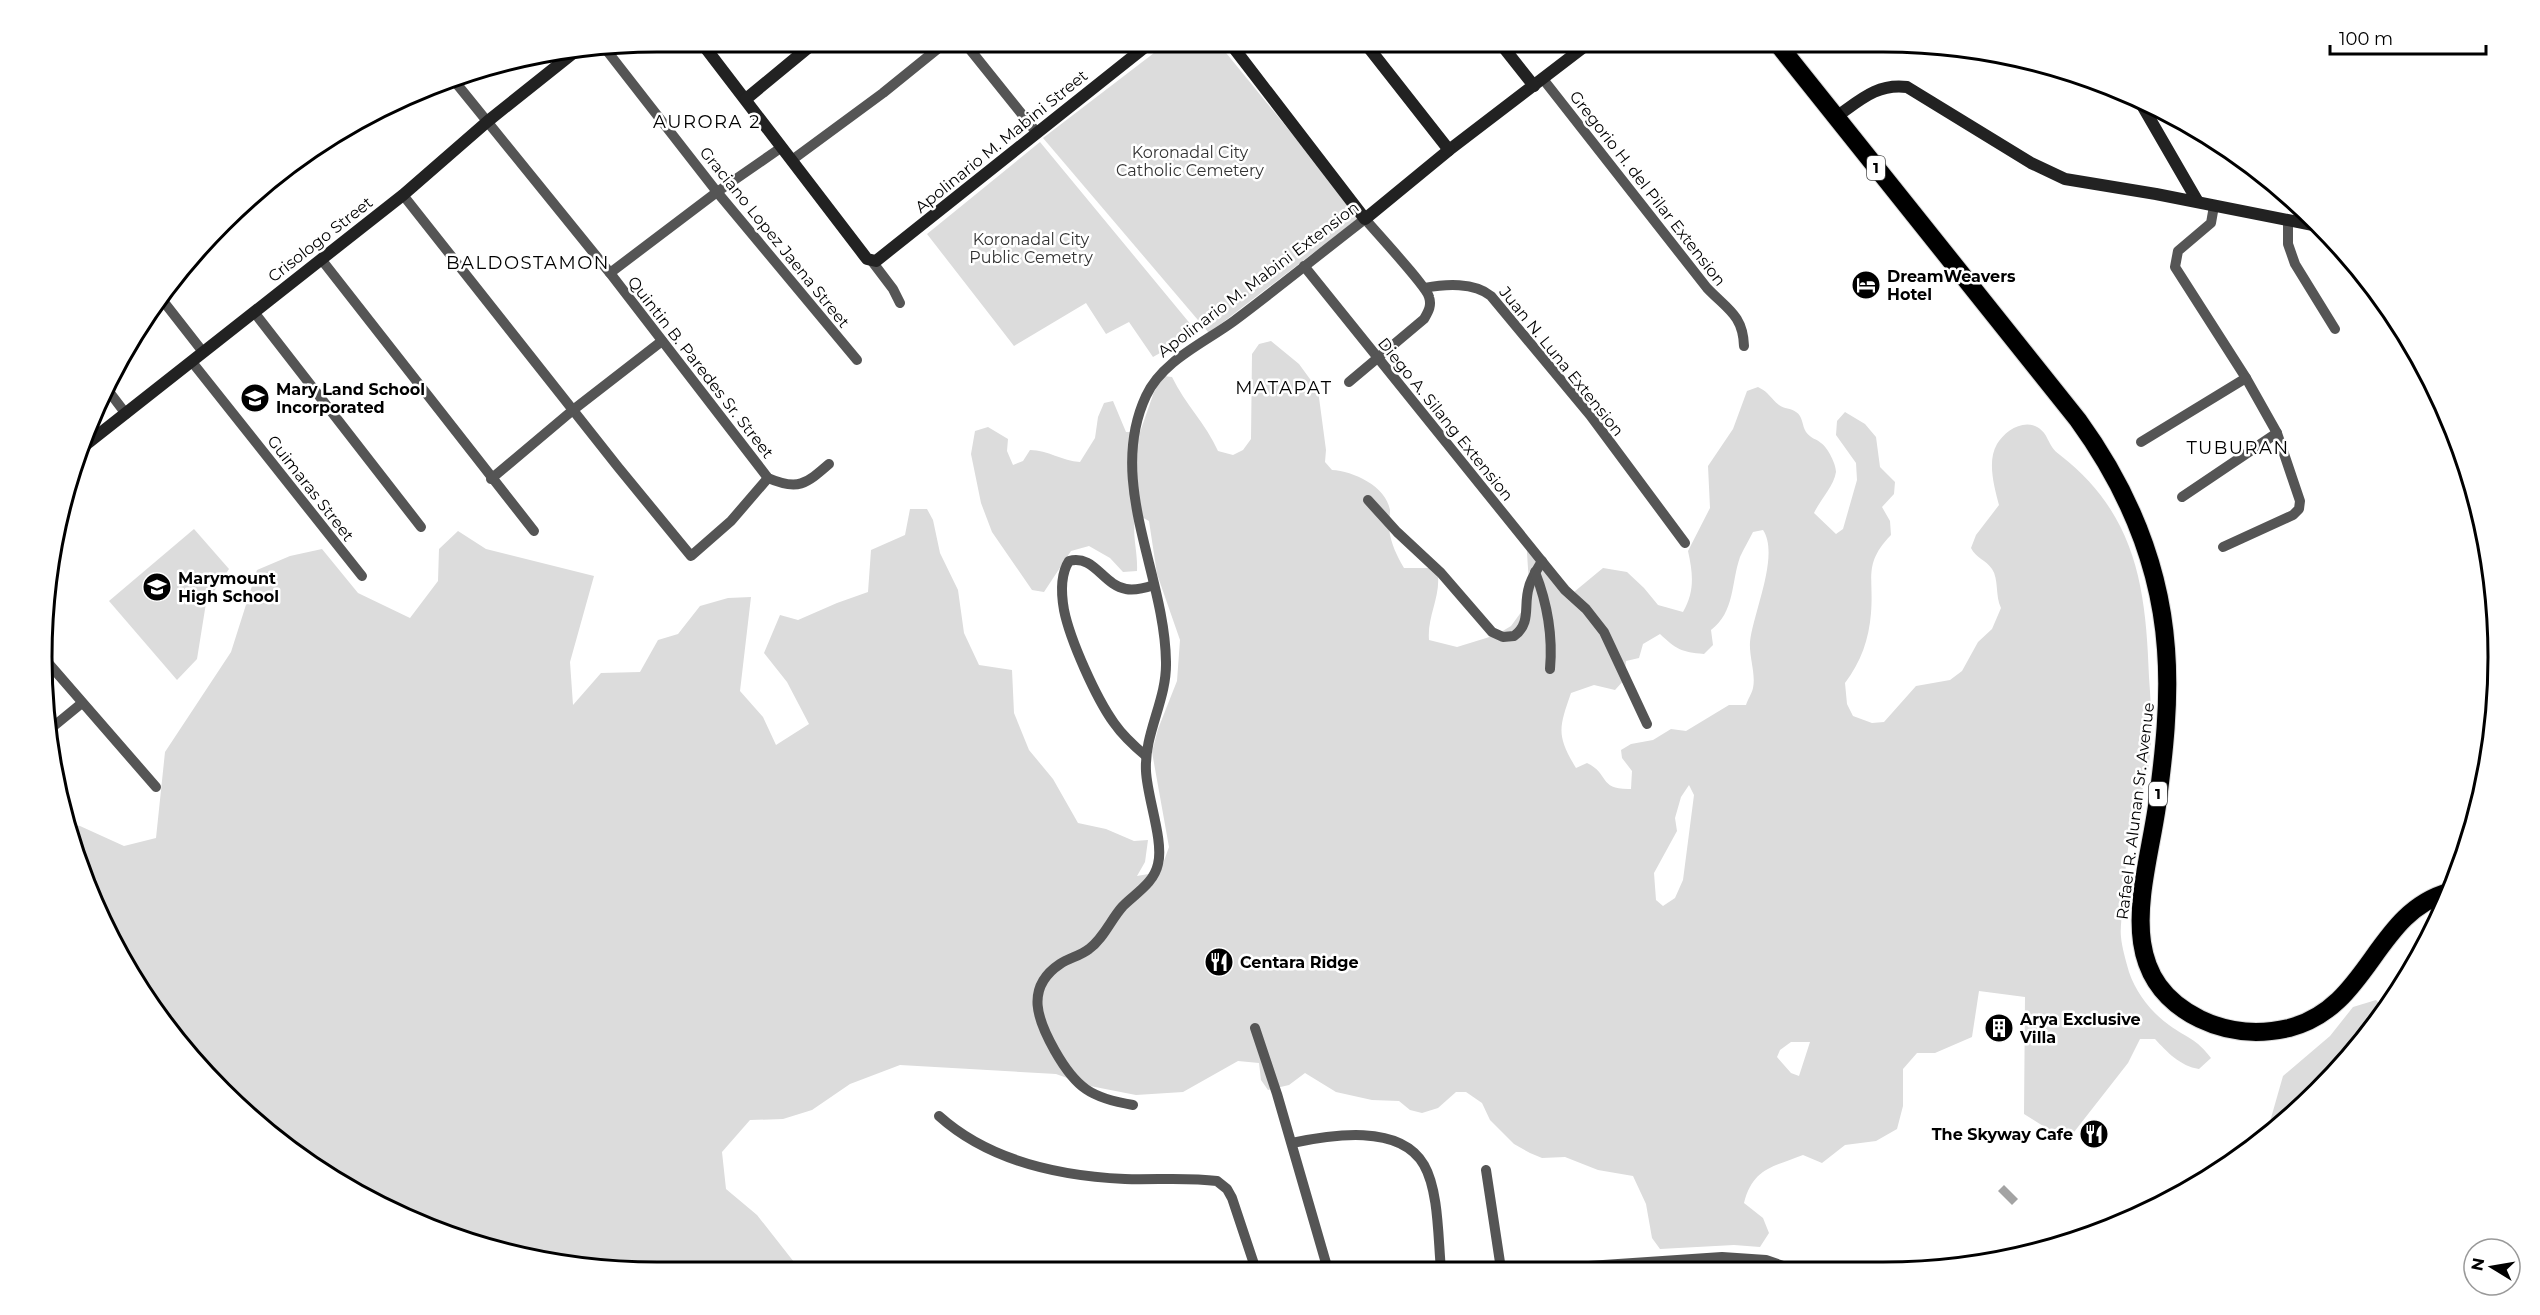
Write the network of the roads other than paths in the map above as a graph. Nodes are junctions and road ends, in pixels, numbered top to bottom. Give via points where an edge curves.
1 (710, 53) edge
2 (802, 53) edge
3 (932, 53) edge
4 (973, 53) edge
5 (1136, 53) edge
6 (1238, 53) edge
7 (1373, 53) edge
8 (1510, 53) edge
9 (1576, 53) edge
10 (1785, 53) edge
11 (610, 55) edge
12 (564, 60) edge
13 (1538, 82) junction
14 (459, 86) edge
15 (746, 99) junction
16 (2148, 114) edge
17 (1836, 117) junction
18 (488, 121) junction
19 (1037, 133) junction
20 (782, 147) junction
21 (1449, 150) junction
22 (792, 160) junction
23 (717, 192) junction
24 (403, 195) junction
25 (2198, 202) junction
26 (2214, 206) junction
27 (1365, 219) junction
28 (2288, 221) junction
29 (2303, 224) edge
30 (321, 259) junction
31 (871, 260) junction
32 (1304, 266) junction
33 (610, 273) junction
34 (1425, 288) junction
35 (900, 303) dead end
36 (166, 305) edge
37 (254, 312) junction
38 (2335, 329) dead end
39 (662, 340) junction
40 (1744, 346) dead end
41 (203, 352) junction
42 (1377, 357) junction
43 (857, 360) dead end
44 (192, 362) junction
45 (2246, 378) junction
46 (1349, 382) dead end
47 (112, 397) edge
48 (573, 410) junction
49 (126, 414) junction
50 (2277, 433) junction
51 (94, 438) edge
52 (2141, 442) dead end
53 (829, 464) dead end
54 (491, 478) junction
55 (768, 478) junction
56 (2182, 497) dead end
57 (1368, 500) dead end
58 (421, 527) dead end
59 (534, 531) dead end
60 (1685, 543) dead end
61 (2223, 546) dead end
62 (1542, 561) junction
63 (1535, 572) junction
64 (362, 576) dead end
65 (1154, 585) junction
66 (53, 668) edge
67 (1550, 669) dead end
68 (82, 703) junction
69 (57, 724) edge
70 (1647, 724) dead end
71 (1146, 756) junction
72 (156, 787) dead end
73 (2437, 898) edge
74 (1255, 1028) dead end
75 (1132, 1106) dead end
76 (939, 1116) dead end
77 (1292, 1143) junction
78 (1486, 1170) dead end
79 (1253, 1262) edge
80 (1326, 1262) edge
81 (1440, 1262) edge
82 (1500, 1262) edge
83 (1648, 1262) edge
84 (1772, 1262) edge

1 - 15 street
2 - 15 street
3 - 22 street
4 - 19 street
5 - 19 street, Apolinario M. Mabini Street
6 - 27 street
7 - 21 street
8 - 13 street
9 - 13 street, Apolinario M. Mabini Extension
10 - 17 highway, Rafael R. Alunan Sr. Avenue / 1
11 - 23 street, Graciano Lopez Jaena Street
12 - 18 street, Crisologo Street
13 - 21 street, Apolinario M. Mabini Extension
13 - 40 street, Gregorio H. del Pilar Extension via 1700,280 1737,316
14 - 18 street, Quintin B. Paredes Sr. Street
15 - 20 street
16 - 25 street
17 - 25 street via 1877,89 1907,87 2064,179
17 - 73 highway, Rafael R. Alunan Sr. Avenue / 1 via 2078,420 2114,475 2143,536 2162,613 2168,696 2140,926 2143,950 2160,988 2191,1015 2226,1029 2257,1033 2291,1027 2327,1011 2343,997 2413,909
18 - 24 street, Crisologo Street
18 - 33 street, Quintin B. Paredes Sr. Street
19 - 31 street, Apolinario M. Mabini Street via 880,259
20 - 22 street
20 - 23 street
21 - 27 street, Apolinario M. Mabini Extension
22 - 31 street
23 - 33 street
23 - 43 street, Graciano Lopez Jaena Street
24 - 30 street, Crisologo Street
24 - 48 street
25 - 26 street
26 - 28 street
26 - 45 street via 2211,224 2178,251 2175,267
27 - 32 street, Apolinario M. Mabini Extension
27 - 34 street
28 - 29 street
28 - 38 street via 2289,250
30 - 37 street, Crisologo Street
30 - 54 street
31 - 35 street
32 - 42 street, Diego A. Silang Extension
32 - 65 street, Apolinario M. Mabini Extension via 1159,375 1148,393 1136,420 1133,482
33 - 39 street, Quintin B. Paredes Sr. Street
34 - 42 street via 1429,312
34 - 60 street, Juan N. Luna Extension via 1460,286 1491,296 1590,415
36 - 41 street
37 - 41 street, Crisologo Street
37 - 58 street
39 - 48 street
39 - 55 street, Quintin B. Paredes Sr. Street
41 - 44 street, Crisologo Street
42 - 46 street
42 - 62 street, Diego A. Silang Extension
44 - 49 street, Crisologo Street
44 - 64 street, Guimaras Street
45 - 50 street
45 - 52 street
47 - 49 street
48 - 54 street
48 - 55 street via 691,556 731,521
49 - 51 street, Crisologo Street
50 - 56 street
50 - 61 street via 2300,501 2299,509
53 - 55 street via 801,485
54 - 59 street
57 - 63 street via 1497,635 1514,636 1523,628 1528,589
62 - 63 street
62 - 70 street, Diego A. Silang Extension via 1604,632
63 - 67 street via 1551,626
65 - 71 street, Apolinario M. Mabini Extension via 1166,663
65 - 71 street via 1138,589 1114,585 1088,562 1078,559 1070,561 1064,569 1062,589 1064,610 1096,690 1113,722
66 - 68 street
68 - 69 street
68 - 72 street
71 - 75 street, Apolinario M. Mabini Extension via 1160,850 1153,877 1090,948 1047,974 1038,986 1036,1000 1043,1026 1068,1074 1095,1096
74 - 77 street
76 - 79 street via 981,1146 1051,1170 1095,1177 1217,1181 1232,1198
77 - 80 street
77 - 81 street via 1359,1135 1408,1149 1425,1166 1429,1177
78 - 82 street
83 - 84 street via 1722,1257

